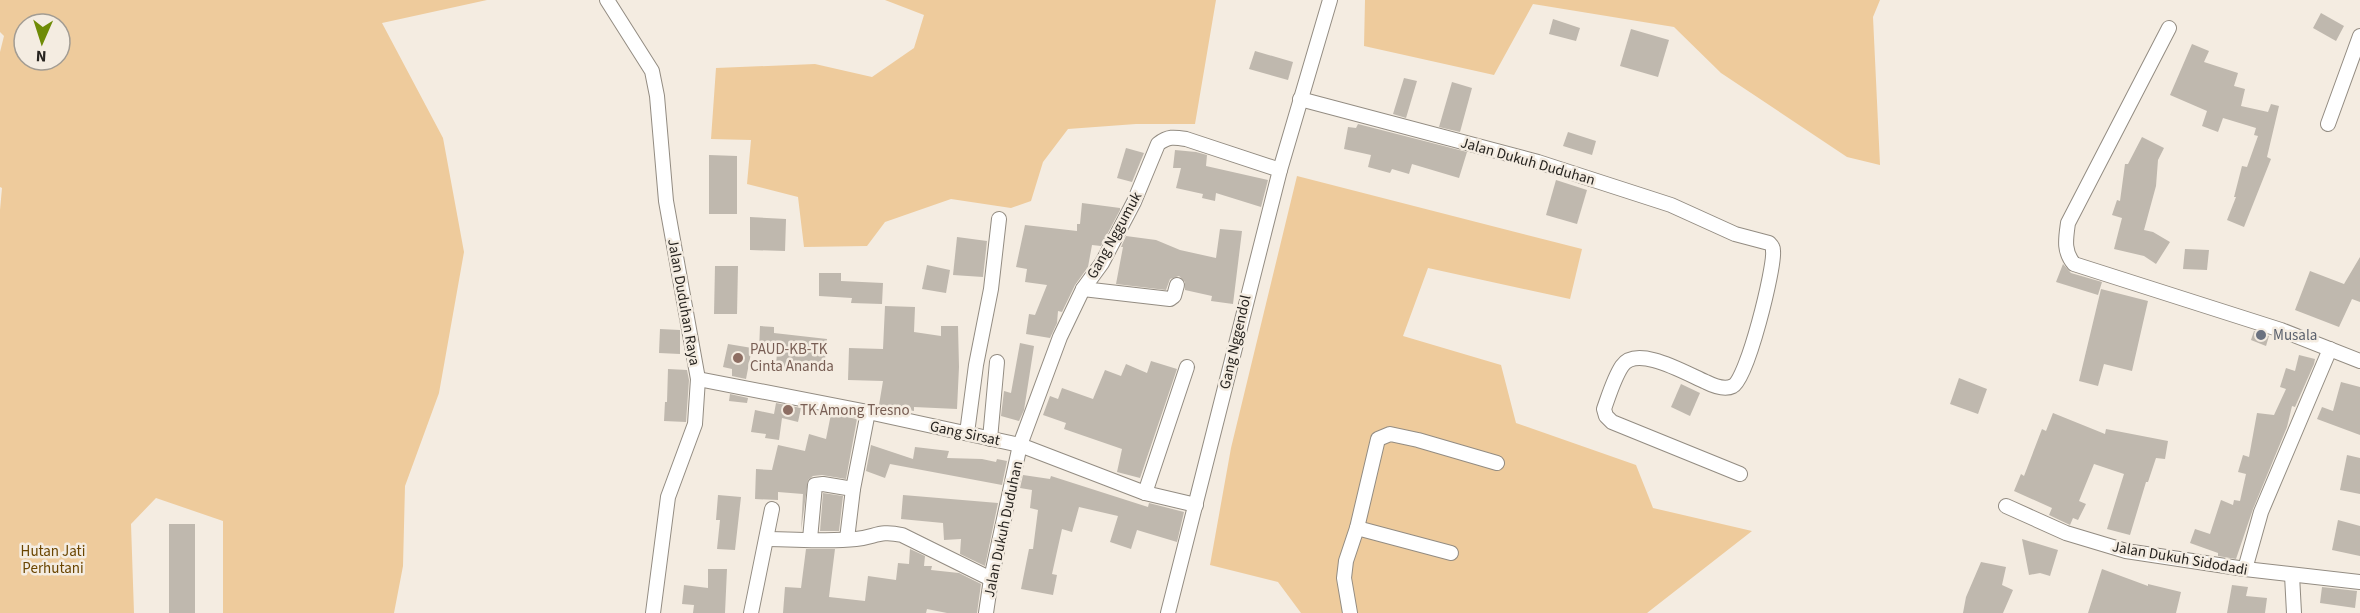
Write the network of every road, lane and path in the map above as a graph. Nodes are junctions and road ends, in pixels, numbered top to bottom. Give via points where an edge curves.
1 (606, 0) edge
2 (1330, 0) edge
3 (2169, 28) dead end
4 (2360, 36) edge
5 (1299, 99) junction
6 (2328, 124) dead end
7 (1280, 170) junction
8 (999, 219) dead end
9 (1177, 285) dead end
10 (1083, 289) junction
11 (2330, 349) junction
12 (2360, 361) edge
13 (998, 362) dead end
14 (1187, 367) dead end
15 (698, 379) junction
16 (868, 412) junction
17 (967, 434) junction
18 (990, 439) junction
19 (1020, 445) junction
20 (1497, 463) dead end
21 (1740, 474) dead end
22 (853, 489) junction
23 (1145, 493) junction
24 (1197, 505) junction
25 (2006, 506) dead end
26 (772, 509) dead end
27 (1357, 528) junction
28 (767, 539) junction
29 (810, 539) junction
30 (847, 539) junction
31 (1451, 553) dead end
32 (2245, 569) junction
33 (2292, 575) junction
34 (991, 579) junction
35 (2360, 582) edge
36 (653, 613) edge
37 (751, 613) edge
38 (986, 613) edge
39 (1168, 613) edge
40 (1350, 613) edge
41 (2294, 613) edge

1 - 15 street, Jalan Duduhan Raya via 652,71 666,201
2 - 5 street, Gang Nggendol
3 - 11 street via 2068,223 2068,256 2074,264
4 - 6 street
5 - 7 street, Gang Nggendol
5 - 21 street, Jalan Dukuh Duduhan via 1556,167 1769,243 1773,256 1757,329 1738,382 1720,387 1649,358 1633,358 1622,365 1604,409 1612,422
7 - 10 street, Gang Nggumuk via 1186,139 1165,138 1158,144 1134,202 1102,262
7 - 24 street, Gang Nggendol
8 - 17 street
9 - 10 street via 1170,299
10 - 19 street, Gang Nggumuk via 1060,337
11 - 12 street
11 - 32 street via 2261,512
13 - 18 street
14 - 23 street
15 - 16 street, Gang Sirsat
15 - 36 street, Jalan Duduhan Raya via 695,424 668,497
16 - 17 street, Gang Sirsat
16 - 22 street
17 - 18 street, Gang Sirsat
18 - 19 street, Gang Sirsat
19 - 23 street
19 - 34 street, Jalan Dukuh Duduhan
20 - 27 street via 1390,434 1378,439
22 - 29 street via 815,485
22 - 30 street
23 - 24 street
24 - 39 street, Gang Nggendol
25 - 32 street, Jalan Dukuh Sidodadi via 2115,548
26 - 28 street
27 - 31 street
27 - 40 street via 1344,578
28 - 29 street
28 - 37 street
29 - 30 street
30 - 34 street via 879,532 902,535
32 - 33 street, Jalan Dukuh Sidodadi
33 - 35 street, Jalan Dukuh Sidodadi
33 - 41 street
34 - 38 street, Jalan Dukuh Duduhan

